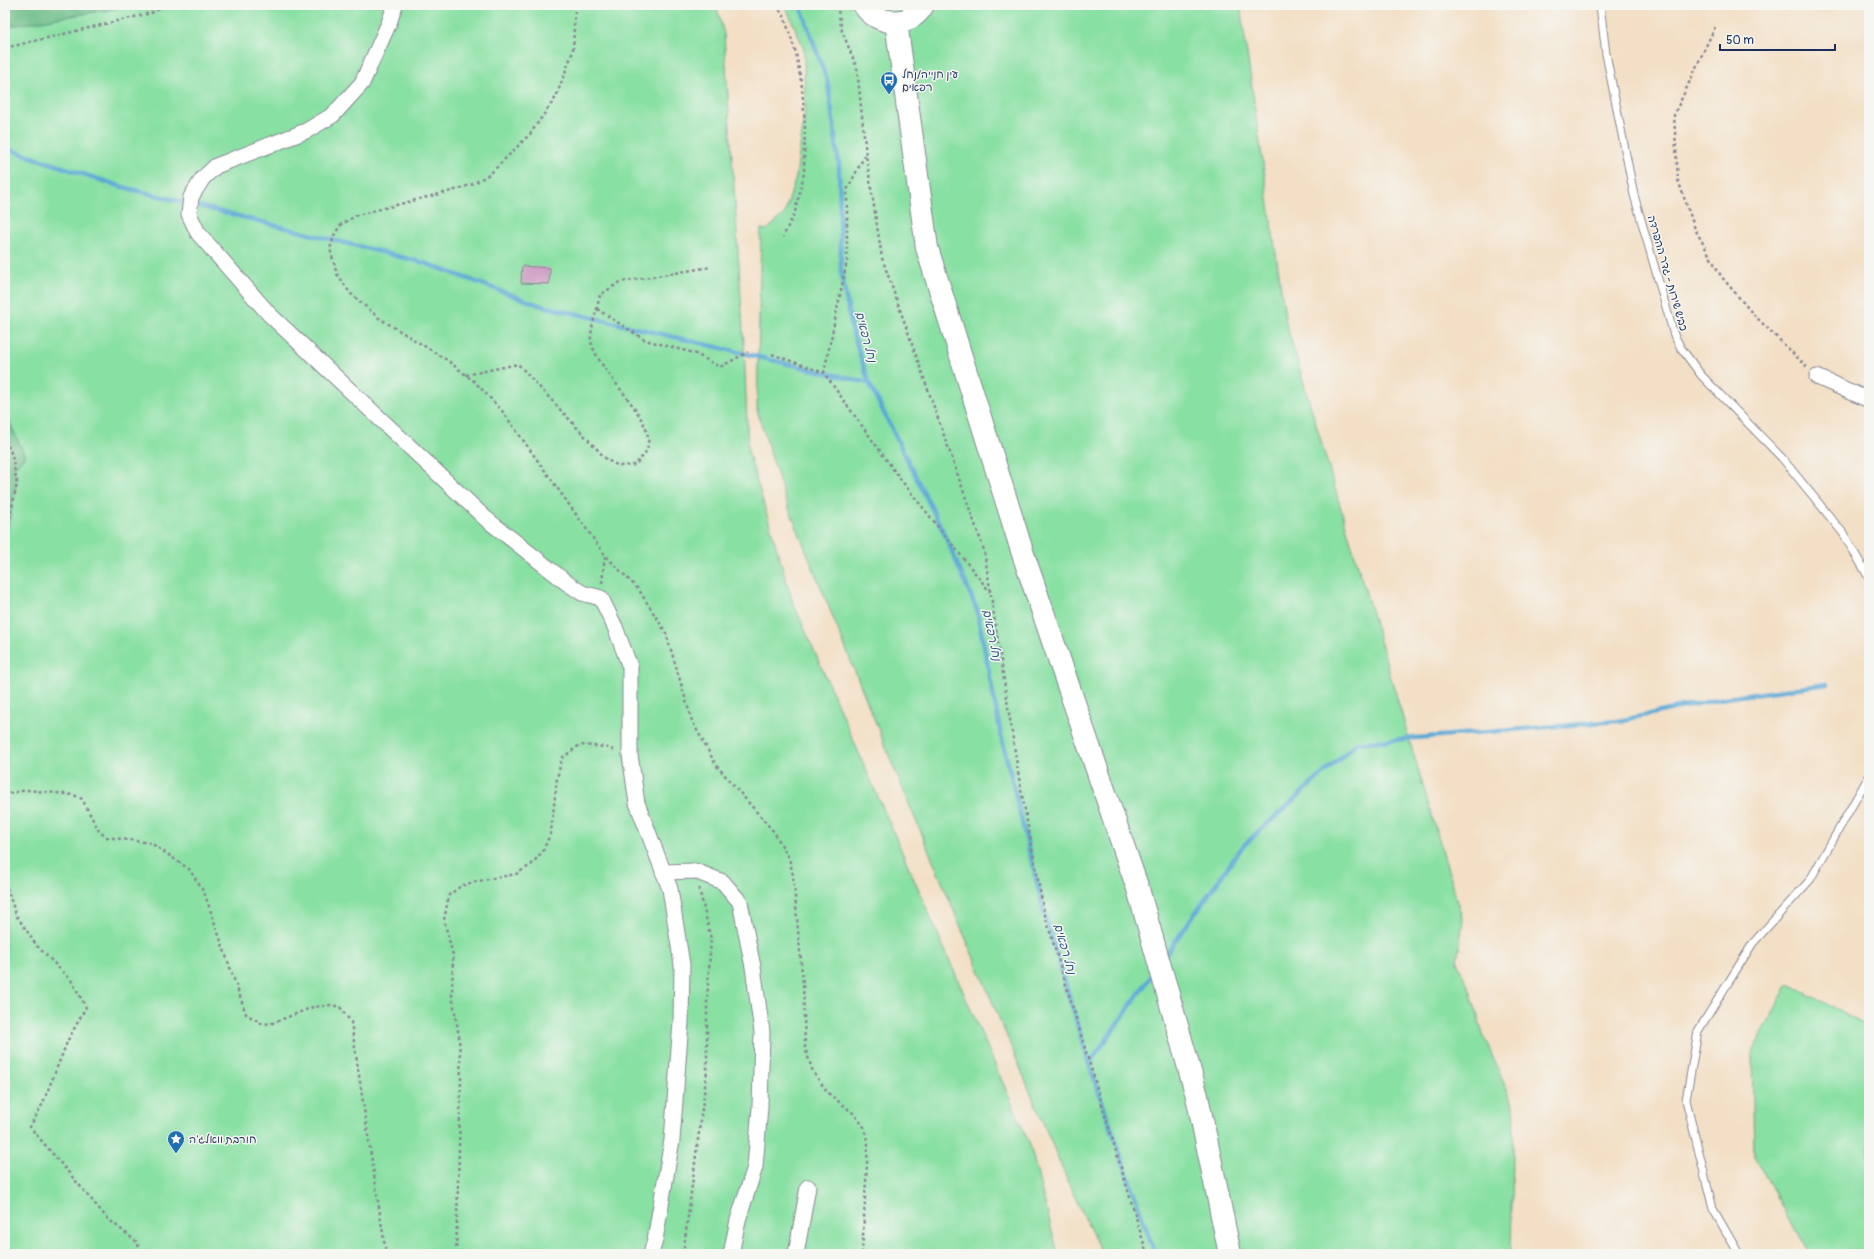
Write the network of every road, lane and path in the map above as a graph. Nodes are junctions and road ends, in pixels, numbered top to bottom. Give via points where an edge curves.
1 (168, 5) edge
2 (395, 5) edge
3 (575, 5) edge
4 (776, 5) edge
5 (837, 5) edge
6 (864, 5) edge
7 (923, 5) edge
8 (1600, 5) edge
9 (896, 22) junction
10 (1716, 27) dead end
11 (5, 48) edge
12 (866, 155) junction
13 (783, 237) dead end
14 (711, 267) dead end
15 (597, 309) junction
16 (748, 352) dead end
17 (772, 354) dead end
18 (824, 373) junction
19 (466, 375) junction
20 (1817, 377) joint
21 (1869, 400) edge
22 (5, 440) edge
23 (5, 540) edge
24 (605, 555) junction
25 (1869, 578) edge
26 (990, 592) junction
27 (601, 598) junction
28 (630, 755) junction
29 (1869, 776) edge
30 (5, 798) edge
31 (695, 870) junction
32 (664, 872) junction
33 (5, 882) edge
34 (808, 1187) dead end
35 (139, 1254) edge
36 (386, 1254) edge
37 (456, 1254) edge
38 (651, 1254) edge
39 (683, 1254) edge
40 (731, 1254) edge
41 (796, 1254) edge
42 (862, 1254) edge
43 (1147, 1254) edge
44 (1230, 1254) edge
45 (1739, 1254) edge

1 - 11 path via 151,13
2 - 27 street via 362,83 333,114 306,131 216,166 203,178 191,197 189,214 198,234 269,314 479,512 567,583 582,593
3 - 19 path via 574,50 556,97 530,134 492,173 455,190 357,215 342,224 335,233 330,249 337,274 350,293 379,318
4 - 13 path via 784,16 796,52 806,124 804,172 795,212
5 - 12 path via 842,31 857,68
6 - 9 main road via 875,17
7 - 9 main road via 915,15
8 - 25 lane, כביש שירות - גדר ההפרדה via 1606,54 1634,195 1674,335 1701,375 1782,458 1843,533
9 - 44 main road via 927,248 1023,554 1138,889 1196,1096
10 - 20 path via 1674,116 1678,180 1695,229 1721,276 1752,313
12 - 18 path via 847,190 847,261
12 - 26 path via 882,258 984,550
14 - 15 path via 620,282 600,295
15 - 16 path via 645,340 694,353 720,367
15 - 19 path via 591,340 598,357 645,424 648,442 646,453 635,465 619,466 607,460 518,364
17 - 18 path
18 - 26 path via 901,480
19 - 24 path via 503,412
20 - 21 street
22 - 23 path via 12,455 17,484
24 - 27 path
24 - 42 path via 639,590 666,633 692,721 716,765 774,832 789,858 795,891 803,984 805,1048 813,1072 828,1094 853,1113 864,1127 868,1144
26 - 43 path via 1019,778 1044,912
27 - 28 street via 630,667
28 - 32 street via 637,803
28 - 37 path via 605,747 580,745 562,758 557,778 551,832 543,851 531,865 516,874 473,882 461,886 449,895 444,920 453,955 452,996 459,1036 461,1079
29 - 45 lane via 1810,880 1753,943 1698,1030 1686,1100 1713,1209
30 - 36 path via 10,793 28,790 74,795 82,799 99,831 106,837 151,843 189,869 204,892 246,1014 261,1023 270,1024 313,1007 340,1007 351,1022
31 - 32 street
31 - 39 path via 711,939 707,1000 707,1071
31 - 40 street via 723,882 740,902 762,1032 755,1167 738,1220
32 - 38 street via 670,889 682,965 681,1022 672,1140
33 - 35 path via 16,915 37,946 71,980 86,1007 68,1040 42,1105 30,1127 107,1218 138,1243
34 - 41 street

